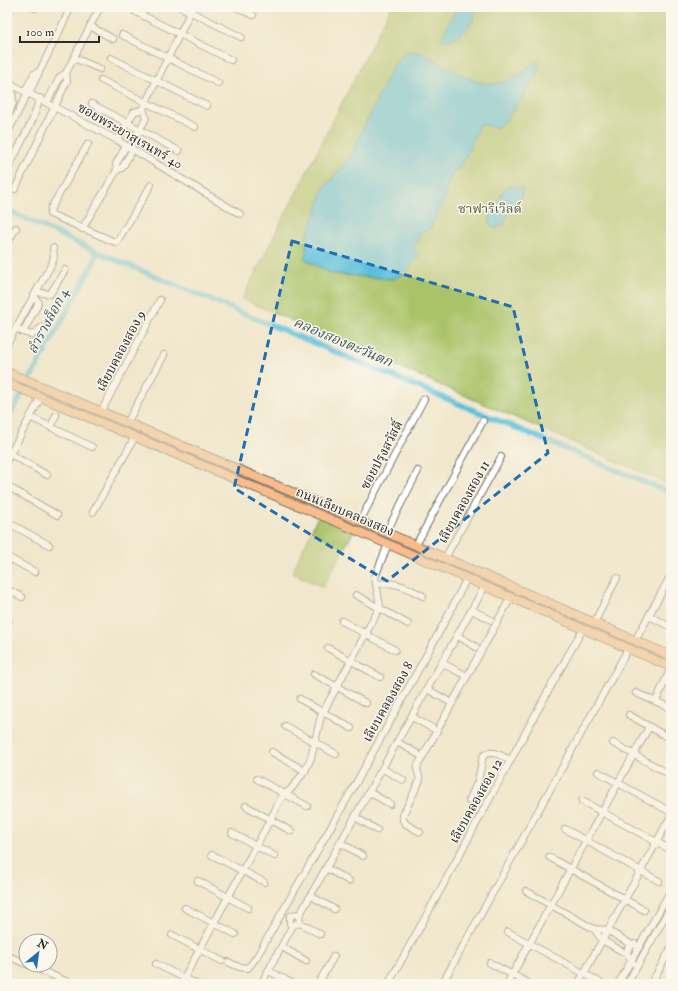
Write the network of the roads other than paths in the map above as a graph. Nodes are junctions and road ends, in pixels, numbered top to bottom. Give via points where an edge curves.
1 (71, 7) edge
2 (100, 7) edge
3 (182, 7) edge
4 (236, 7) edge
5 (132, 9) edge
6 (192, 9) edge
7 (252, 15) dead end
8 (90, 26) junction
9 (180, 34) junction
10 (122, 35) dead end
11 (241, 37) dead end
12 (114, 39) dead end
13 (168, 57) junction
14 (74, 58) junction
15 (111, 58) dead end
16 (231, 60) dead end
17 (100, 70) dead end
18 (66, 73) junction
19 (100, 80) dead end
20 (157, 80) junction
21 (10, 83) edge
22 (218, 83) dead end
23 (13, 93) junction
24 (27, 93) junction
25 (40, 98) junction
26 (47, 102) junction
27 (146, 102) junction
28 (92, 104) dead end
29 (207, 106) dead end
30 (56, 107) junction
31 (143, 109) junction
32 (8, 117) edge
33 (127, 123) junction
34 (195, 127) dead end
35 (140, 129) junction
36 (7, 134) edge
37 (117, 140) junction
38 (88, 144) dead end
39 (129, 147) junction
40 (179, 151) dead end
41 (7, 170) edge
42 (151, 185) dead end
43 (15, 189) dead end
44 (240, 214) dead end
45 (16, 228) dead end
46 (82, 229) junction
47 (7, 244) edge
48 (53, 248) dead end
49 (65, 270) dead end
50 (35, 294) junction
51 (160, 300) dead end
52 (42, 327) dead end
53 (16, 328) junction
54 (23, 332) junction
55 (7, 344) edge
56 (164, 355) dead end
57 (7, 372) edge
58 (7, 382) edge
59 (41, 397) junction
60 (424, 399) dead end
61 (101, 412) junction
62 (56, 415) dead end
63 (30, 417) junction
64 (484, 421) dead end
65 (127, 423) junction
66 (50, 427) junction
67 (135, 437) junction
68 (92, 447) dead end
69 (9, 457) edge
70 (501, 457) dead end
71 (418, 471) dead end
72 (47, 475) dead end
73 (7, 486) edge
74 (93, 512) dead end
75 (57, 515) dead end
76 (360, 521) junction
77 (7, 522) edge
78 (386, 533) junction
79 (388, 544) junction
80 (49, 545) dead end
81 (416, 546) junction
82 (7, 557) edge
83 (445, 558) junction
84 (35, 572) dead end
85 (671, 575) edge
86 (467, 578) junction
87 (617, 578) dead end
88 (376, 584) junction
89 (486, 586) junction
90 (7, 589) edge
91 (356, 595) dead end
92 (422, 596) dead end
93 (22, 597) dead end
94 (511, 598) junction
95 (380, 607) junction
96 (472, 610) junction
97 (649, 616) junction
98 (491, 620) dead end
99 (342, 621) dead end
100 (594, 623) junction
101 (408, 624) dead end
102 (671, 626) edge
103 (582, 629) junction
104 (366, 634) junction
105 (619, 634) junction
106 (458, 636) junction
107 (635, 641) junction
108 (615, 643) junction
109 (476, 647) dead end
110 (328, 648) dead end
111 (628, 649) junction
112 (395, 650) dead end
113 (671, 656) edge
114 (351, 660) junction
115 (442, 663) junction
116 (671, 668) edge
117 (314, 674) dead end
118 (463, 674) dead end
119 (380, 677) dead end
120 (337, 686) junction
121 (427, 689) junction
122 (636, 693) dead end
123 (300, 699) dead end
124 (448, 701) dead end
125 (656, 701) junction
126 (366, 703) dead end
127 (671, 708) edge
128 (323, 712) junction
129 (629, 715) dead end
130 (412, 716) junction
131 (286, 726) dead end
132 (649, 727) junction
133 (352, 728) dead end
134 (432, 728) dead end
135 (671, 739) edge
136 (315, 742) junction
137 (397, 742) junction
138 (613, 743) dead end
139 (272, 752) dead end
140 (336, 754) dead end
141 (418, 754) dead end
142 (634, 755) junction
143 (510, 761) junction
144 (383, 769) junction
145 (305, 771) junction
146 (598, 772) dead end
147 (671, 775) edge
148 (257, 779) dead end
149 (403, 780) dead end
150 (618, 783) junction
151 (369, 792) junction
152 (284, 794) junction
153 (468, 801) dead end
154 (582, 801) dead end
155 (390, 804) dead end
156 (246, 806) dead end
157 (307, 806) dead end
158 (602, 812) junction
159 (671, 812) edge
160 (671, 816) edge
161 (355, 817) junction
162 (270, 819) junction
163 (565, 829) dead end
164 (377, 830) dead end
165 (291, 831) dead end
166 (232, 832) dead end
167 (420, 832) dead end
168 (586, 840) junction
169 (657, 842) junction
170 (341, 843) junction
171 (256, 846) junction
172 (671, 850) edge
173 (212, 855) dead end
174 (275, 856) dead end
175 (363, 856) dead end
176 (549, 857) dead end
177 (326, 868) junction
178 (571, 869) junction
179 (243, 870) junction
180 (641, 870) junction
181 (198, 881) dead end
182 (659, 881) dead end
183 (264, 882) dead end
184 (349, 882) dead end
185 (671, 890) edge
186 (526, 891) dead end
187 (311, 896) junction
188 (228, 898) junction
189 (624, 899) junction
190 (551, 905) junction
191 (671, 906) edge
192 (185, 908) dead end
193 (248, 908) dead end
194 (334, 909) dead end
195 (644, 910) dead end
196 (299, 916) junction
197 (214, 923) junction
198 (297, 924) junction
199 (594, 929) junction
200 (607, 930) junction
201 (508, 932) dead end
202 (235, 934) dead end
203 (320, 934) dead end
204 (172, 935) dead end
205 (602, 940) junction
206 (530, 944) junction
207 (641, 944) junction
208 (632, 945) junction
209 (282, 947) junction
210 (648, 947) junction
211 (671, 948) edge
212 (200, 949) junction
213 (627, 954) junction
214 (334, 956) dead end
215 (13, 958) dead end
216 (18, 960) edge
217 (306, 961) dead end
218 (631, 962) junction
219 (490, 963) dead end
220 (156, 964) dead end
221 (638, 966) junction
222 (269, 970) junction
223 (47, 973) edge
224 (584, 973) junction
225 (512, 975) junction
226 (184, 978) junction
227 (72, 984) edge
228 (196, 984) edge
229 (261, 984) edge
230 (293, 984) edge
231 (318, 984) edge
232 (388, 984) edge
233 (442, 984) edge
234 (507, 984) edge
235 (530, 984) edge
236 (578, 984) edge
237 (603, 984) edge
238 (618, 984) edge
239 (627, 984) edge
240 (651, 984) edge

1 - 24 street via 38,76
2 - 8 street
3 - 6 street
4 - 7 street
5 - 9 street
6 - 9 street
6 - 11 street
8 - 12 street
8 - 14 street
9 - 13 street
9 - 16 street
10 - 13 street
13 - 20 street
13 - 22 street
14 - 17 street
14 - 18 street
15 - 20 street
18 - 26 street via 60,78
18 - 30 street via 68,81
19 - 27 street
20 - 27 street
20 - 29 street
21 - 23 street
21 - 24 street, ซอยพระยาสุเรนทร์ 40
23 - 24 street
23 - 32 street via 13,103
24 - 25 street, ซอยพระยาสุเรนทร์ 40
24 - 36 street
25 - 26 street, ซอยพระยาสุเรนทร์ 40
25 - 41 street via 33,119
26 - 30 street, ซอยพระยาสุเรนทร์ 40
27 - 31 street
27 - 34 street
28 - 33 street
30 - 37 street, ซอยพระยาสุเรนทร์ 40
30 - 43 street
31 - 33 street via 134,112
31 - 35 street via 146,118
33 - 35 street
33 - 37 street
35 - 39 street
35 - 40 street
37 - 39 street, ซอยพระยาสุเรนทร์ 40
38 - 46 street via 49,212
39 - 44 street, ซอยพระยาสุเรนทร์ 40
39 - 46 street via 122,168 116,170
42 - 46 street via 117,241 112,242
45 - 47 street
48 - 50 street via 54,258
49 - 50 street via 50,294
50 - 53 street
50 - 54 street via 37,306
51 - 61 street, เลียบคลองสอง 9
52 - 54 street via 32,335
53 - 54 street
53 - 55 street
56 - 65 street
57 - 61 main road, ถนนเลียบคลองสอง
58 - 59 main road, ถนนเลียบคลองสอง
59 - 63 street
59 - 67 main road, ถนนเลียบคลองสอง
60 - 76 street, ซอยปรุงสวัสดิ์
61 - 65 main road, ถนนเลียบคลองสอง
62 - 66 street
63 - 66 street
63 - 69 street
64 - 81 street
65 - 76 main road, ถนนเลียบคลองสอง
66 - 68 street
67 - 74 street
67 - 79 main road, ถนนเลียบคลองสอง
69 - 72 street
70 - 83 street, เลียบคลองสอง 11
71 - 78 street
73 - 75 street
76 - 78 main road, ถนนเลียบคลองสอง
77 - 80 street
78 - 81 main road, ถนนเลียบคลองสอง
79 - 86 main road, ถนนเลียบคลองสอง
79 - 88 street via 375,577
81 - 83 main road, ถนนเลียบคลองสอง
82 - 84 street
83 - 100 main road, ถนนเลียบคลองสอง
85 - 97 street
86 - 89 main road, ถนนเลียบคลองสอง
86 - 212 street, เลียบคลองสอง 8 via 251,965 248,968 239,967
87 - 100 street
88 - 92 street via 400,584
88 - 95 street
89 - 94 main road, ถนนเลียบคลองสอง
89 - 96 street
90 - 93 street
91 - 95 street
94 - 103 main road, ถนนเลียบคลองสอง
94 - 167 street via 418,766 420,780 403,820
95 - 101 street
95 - 104 street
96 - 98 street
96 - 106 street
97 - 102 street
97 - 107 street
99 - 104 street
100 - 105 main road, ถนนเลียบคลองสอง
103 - 108 main road, ถนนเลียบคลองสอง
103 - 143 street, เลียบคลองสอง 12
104 - 112 street
104 - 114 street
105 - 107 main road, ถนนเลียบคลองสอง
105 - 108 main road
106 - 109 street
106 - 115 street
107 - 113 main road, ถนนเลียบคลองสอง
108 - 111 main road, ถนนเลียบคลองสอง
110 - 114 street
111 - 116 main road, ถนนเลียบคลองสอง
111 - 233 street
114 - 119 street
114 - 120 street
115 - 118 street
115 - 121 street
116 - 125 street
117 - 120 street
120 - 126 street
120 - 128 street
121 - 124 street
121 - 130 street
122 - 125 street
123 - 128 street
125 - 127 street
128 - 133 street
128 - 136 street
129 - 132 street
130 - 134 street
130 - 137 street
131 - 136 street
132 - 135 street
132 - 142 street
136 - 140 street
136 - 145 street
137 - 141 street
137 - 144 street
138 - 142 street
139 - 145 street
142 - 147 street
142 - 150 street
143 - 153 street via 501,754 485,754 478,781
143 - 232 street, เลียบคลองสอง 12
144 - 149 street
144 - 151 street
145 - 152 street
146 - 150 street
148 - 152 street
150 - 158 street
150 - 159 street
151 - 155 street
151 - 161 street
152 - 157 street
152 - 162 street
154 - 158 street
156 - 162 street
158 - 168 street
158 - 169 street
160 - 169 street
161 - 164 street
161 - 170 street
162 - 165 street
162 - 171 street
163 - 168 street
166 - 171 street
168 - 178 street
168 - 180 street
169 - 172 street
169 - 180 street
170 - 175 street
170 - 177 street
171 - 174 street
171 - 179 street
173 - 179 street
176 - 178 street
177 - 184 street
177 - 187 street
178 - 189 street
178 - 190 street
179 - 183 street
179 - 188 street
180 - 182 street
180 - 189 street
181 - 188 street
185 - 207 street
186 - 190 street
187 - 194 street
187 - 196 street
188 - 193 street
188 - 197 street
189 - 195 street
189 - 200 street
190 - 199 street
190 - 206 street
191 - 210 street
192 - 197 street
196 - 198 street
196 - 198 street via 290,916 290,924
197 - 202 street
197 - 212 street
198 - 203 street
198 - 209 street
199 - 200 street
199 - 205 street
200 - 205 street
200 - 208 street
201 - 206 street
204 - 212 street
205 - 213 street
205 - 224 street
206 - 224 street
206 - 225 street
207 - 208 street
207 - 210 street
207 - 218 street
208 - 213 street via 628,948
209 - 217 street
209 - 222 street
210 - 221 street
211 - 240 street
212 - 226 street
213 - 218 street
214 - 231 street
215 - 216 street
218 - 221 street
218 - 238 street
219 - 225 street
220 - 226 street
221 - 239 street
222 - 229 street
222 - 230 street
223 - 227 street
224 - 236 street
224 - 237 street
225 - 234 street
225 - 235 street
226 - 228 street

